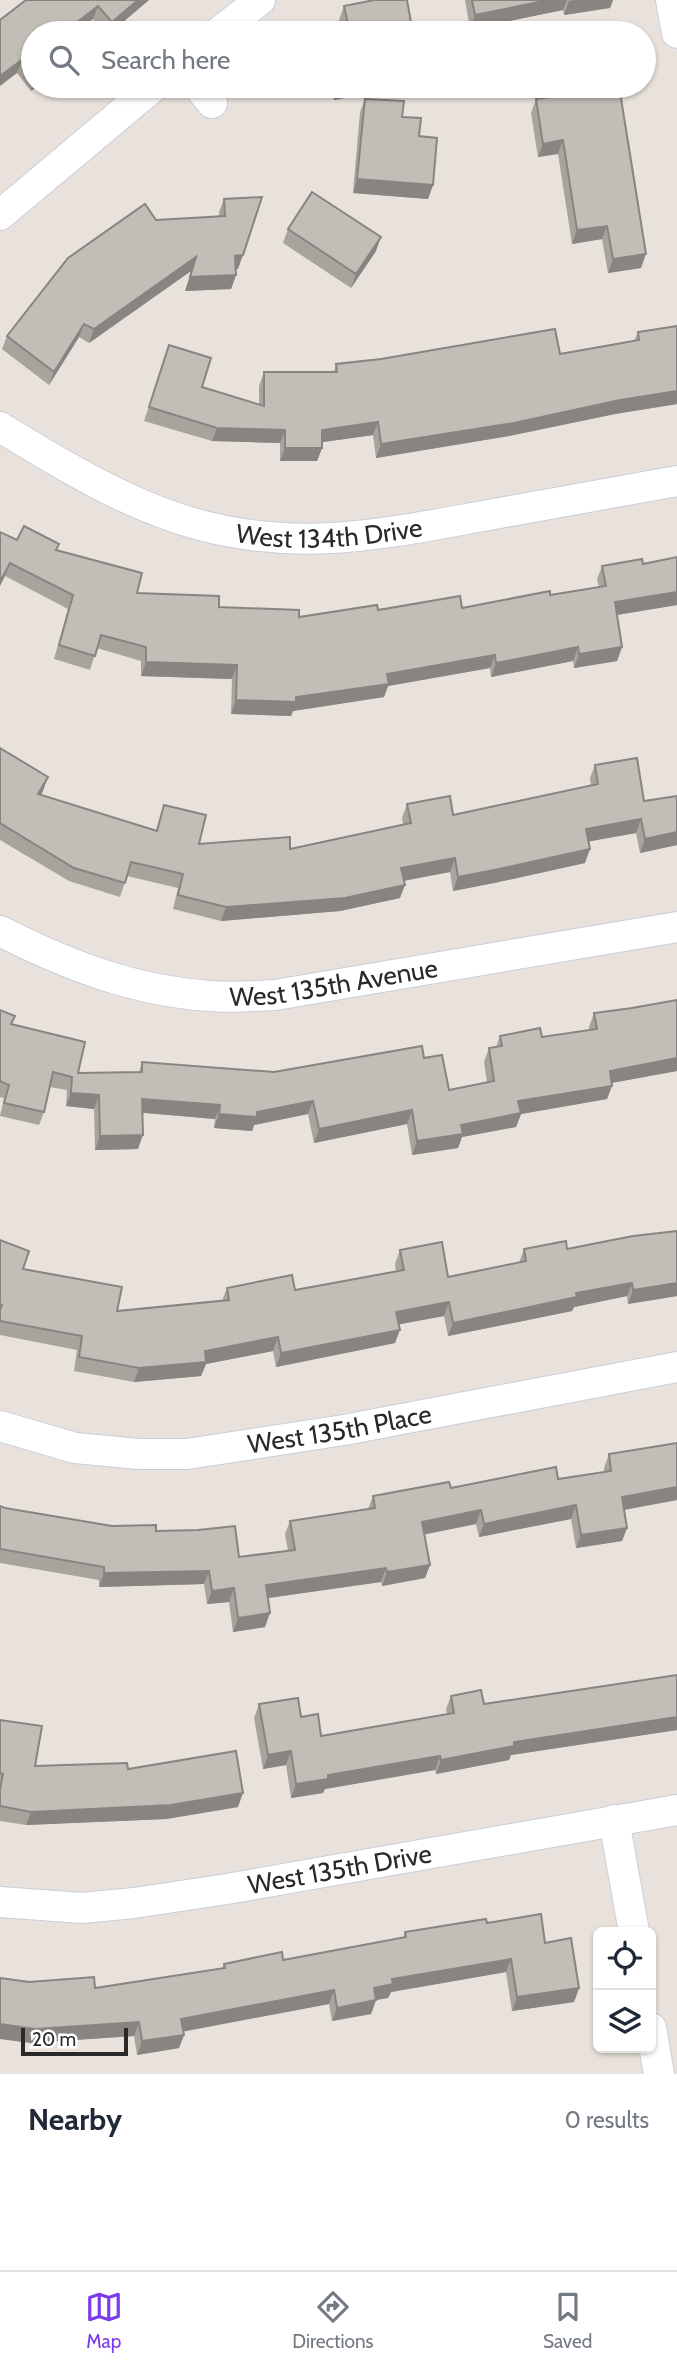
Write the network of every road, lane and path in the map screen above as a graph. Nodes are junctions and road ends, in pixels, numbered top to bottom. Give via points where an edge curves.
1 (260, 0) edge
2 (671, 0) edge
3 (233, 21) edge
4 (677, 33) edge
5 (140, 98) edge
6 (0, 215) edge
7 (0, 427) edge
8 (677, 481) edge
9 (677, 927) edge
10 (0, 931) edge
11 (677, 1367) edge
12 (0, 1426) edge
13 (677, 1810) edge
14 (614, 1820) junction
15 (0, 1902) edge
16 (633, 1927) edge
17 (655, 2053) edge
18 (659, 2074) edge

1 - 3 street
2 - 4 street
5 - 6 street
7 - 8 street, West 134th Drive via 76,472 152,507 197,524 286,539 378,534
9 - 10 street, West 135th Avenue via 275,995 212,997 166,992 100,975
11 - 12 street, West 135th Place via 344,1430 187,1454 75,1448
13 - 14 street, West 135th Drive
14 - 15 street, West 135th Drive via 134,1903 82,1908
14 - 16 street
17 - 18 street

